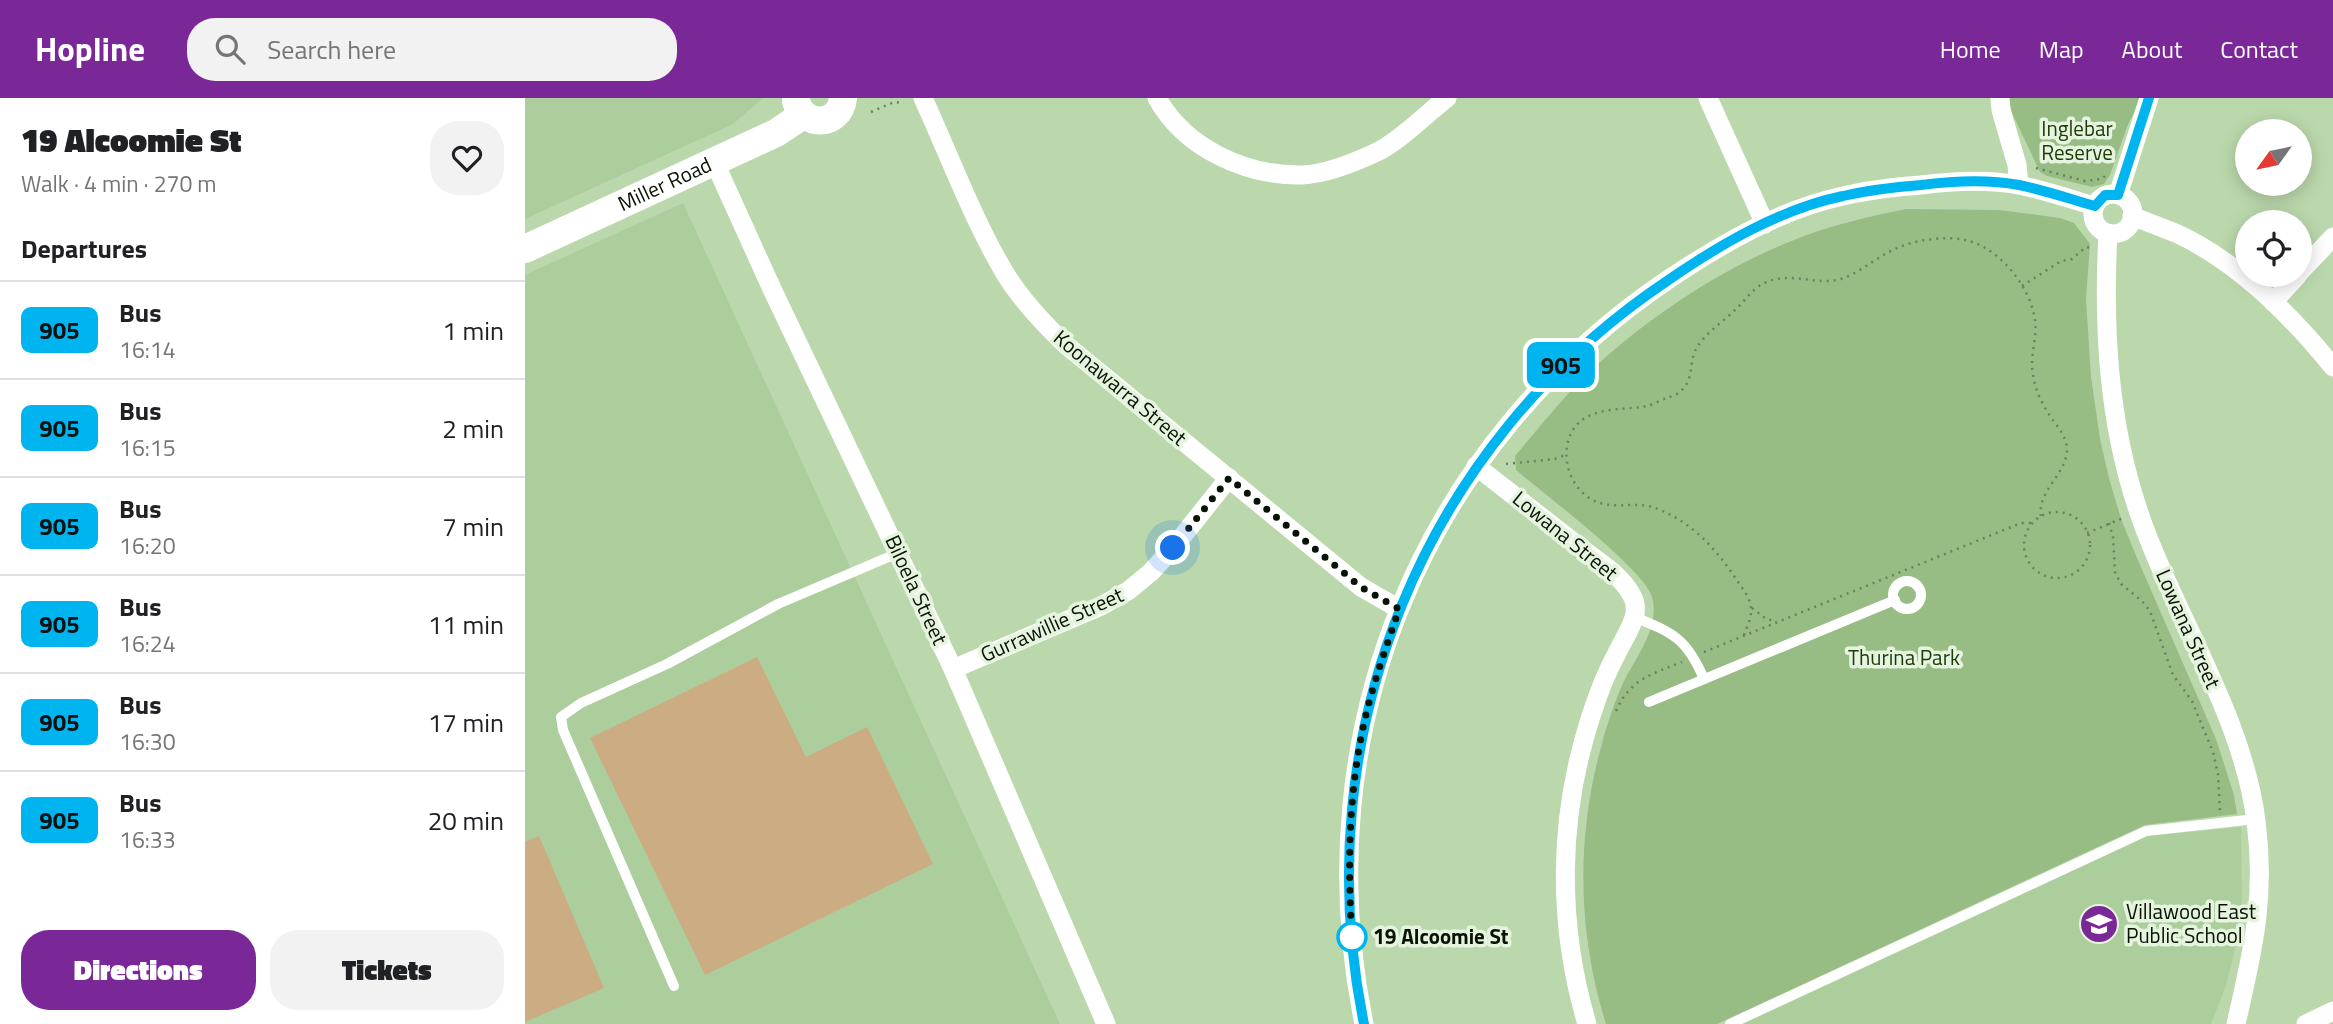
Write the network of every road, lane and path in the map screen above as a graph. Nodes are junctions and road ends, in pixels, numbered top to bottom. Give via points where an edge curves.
1 (843, 98) edge
2 (1157, 98) edge
3 (1447, 98) edge
4 (1708, 98) edge
5 (2000, 98) edge
6 (2149, 98) edge
7 (913, 101) edge
8 (800, 106) edge
9 (871, 112) dead end
10 (714, 161) junction
11 (2036, 168) dead end
12 (2110, 175) dead end
13 (2019, 185) junction
14 (2118, 195) junction
15 (2095, 206) junction
16 (2132, 216) junction
17 (1765, 224) junction
18 (2333, 237) edge
19 (2103, 241) junction
20 (525, 249) edge
21 (2312, 260) edge
22 (2022, 286) junction
23 (2287, 287) edge
24 (2273, 302) junction
25 (2333, 366) edge
26 (1565, 455) junction
27 (1506, 464) dead end
28 (1476, 466) junction
29 (1229, 478) junction
30 (2138, 511) junction
31 (2041, 516) junction
32 (2032, 523) junction
33 (2109, 523) junction
34 (2087, 533) junction
35 (898, 553) junction
36 (1895, 600) dead end
37 (1751, 607) junction
38 (1399, 609) junction
39 (1634, 617) junction
40 (1776, 622) junction
41 (1744, 635) junction
42 (1694, 657) junction
43 (953, 669) junction
44 (1704, 679) junction
45 (1649, 702) dead end
46 (1616, 711) dead end
47 (2256, 819) junction
48 (2223, 822) junction
49 (674, 986) dead end
50 (2333, 1012) edge
51 (1106, 1024) edge
52 (1364, 1024) edge
53 (1587, 1024) edge
54 (1730, 1024) edge
55 (2236, 1024) edge
56 (2305, 1024) edge

1 - 8 main road via 840,110 830,120 815,121
2 - 3 street via 1189,137 1223,159 1262,172 1304,175 1345,166 1382,149
4 - 17 street
5 - 13 street
6 - 14 street
7 - 9 path via 894,102
7 - 29 street, Koonawarra Street via 1007,276 1035,314 1066,345
8 - 10 main road, Miller Road via 776,133
10 - 20 main road, Miller Road
10 - 35 street, Biloela Street
11 - 12 path via 2085,181
13 - 15 street
13 - 17 street via 1970,182 1885,188 1840,196
14 - 15 street via 2105,195
14 - 16 street via 2129,202
15 - 19 street via 2093,217
16 - 19 street via 2129,227
16 - 24 street via 2212,254
17 - 28 street via 1693,263 1603,328 1552,375
18 - 21 street
19 - 22 path
19 - 30 street, Lowana Street via 2107,362 2121,450
22 - 26 path via 1980,245 1938,239 1898,247 1834,281 1792,276 1767,282 1698,346 1682,391 1650,405 1588,417 1570,436
22 - 31 path via 2037,330 2033,380 2047,413 2063,433 2067,450 2046,493
23 - 24 street
24 - 25 street
26 - 27 path
26 - 37 path via 1569,472 1590,498 1602,504 1639,503 1656,508 1693,529 1728,568
28 - 38 street via 1442,519
28 - 39 street, Lowana Street via 1623,582 1636,605
29 - 38 street, Koonawarra Street via 1361,587
29 - 43 street, Gurrawillie Street via 1173,548 1128,591
30 - 33 path
30 - 47 street, Lowana Street via 2238,748
31 - 32 path
31 - 34 path via 2071,515
32 - 34 path via 2025,552 2029,562 2046,576 2057,578 2078,570 2089,551
32 - 40 path via 2021,523
33 - 34 path
33 - 48 path via 2115,572 2121,584 2150,611 2173,675 2192,701 2213,752
35 - 43 street, Biloela Street
35 - 49 lane via 778,604 561,717 568,743
36 - 44 lane
37 - 40 path
37 - 41 path
38 - 52 street via 1361,737 1350,816 1350,915
39 - 42 lane via 1668,632
39 - 53 street via 1602,682 1590,719 1566,839 1567,927
40 - 41 path
41 - 42 path
42 - 44 lane
42 - 46 path via 1637,681
43 - 51 street, Biloela Street
44 - 45 lane
47 - 48 lane
47 - 55 street, Lowana Street via 2261,895
48 - 54 lane via 2146,831
50 - 56 street

